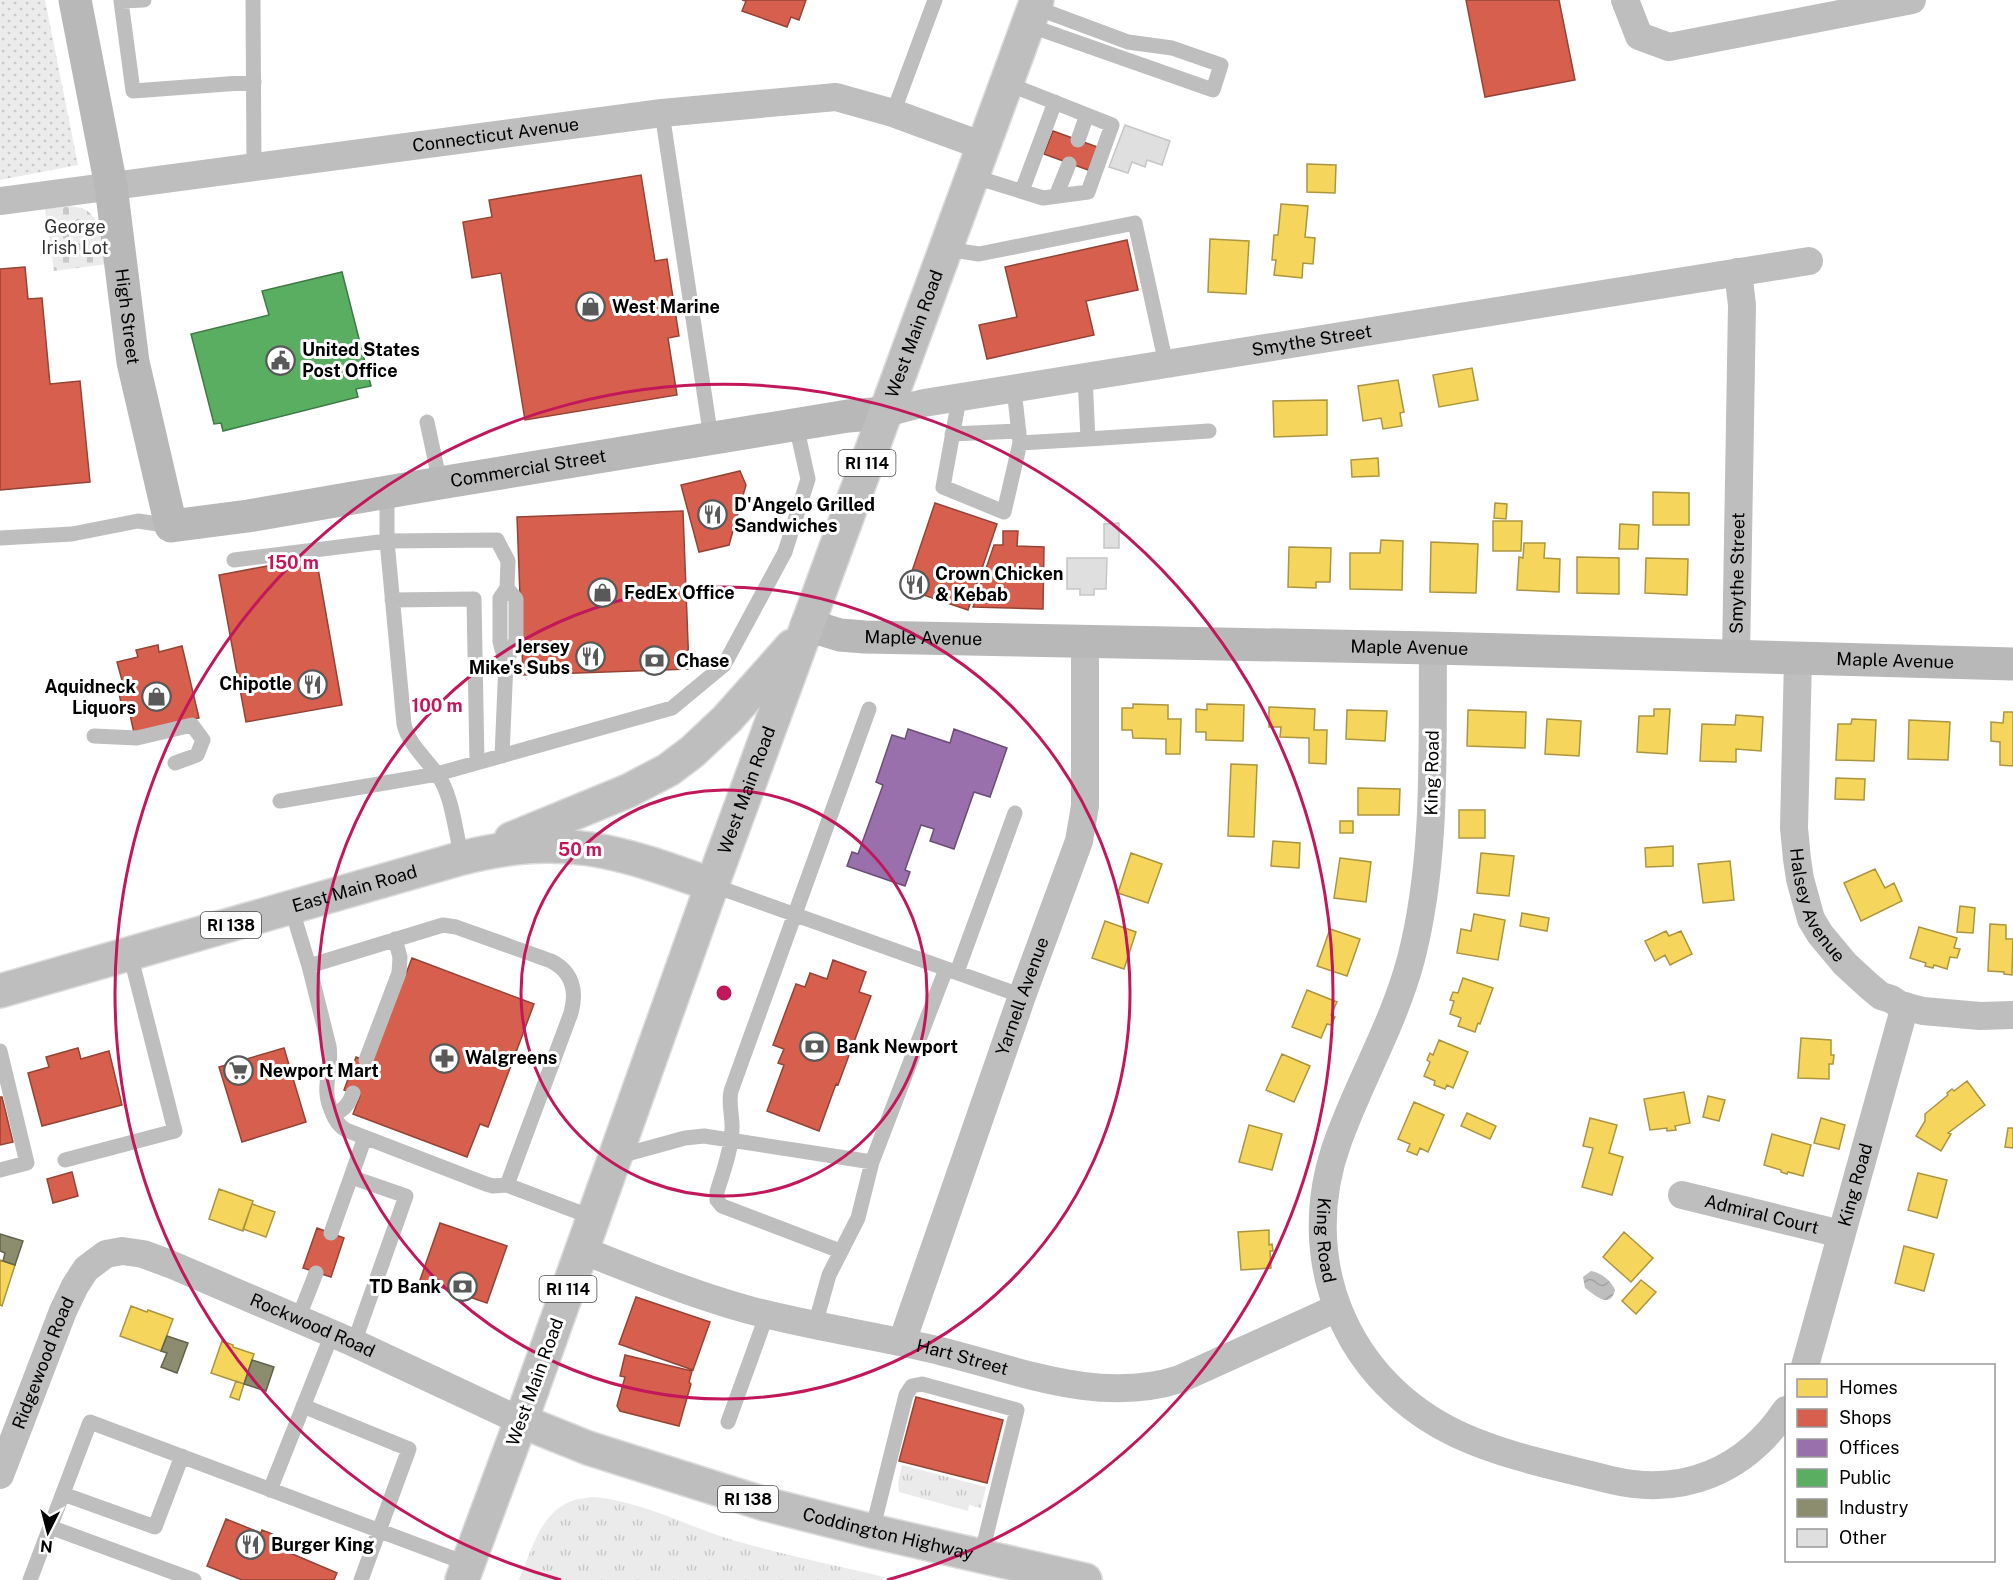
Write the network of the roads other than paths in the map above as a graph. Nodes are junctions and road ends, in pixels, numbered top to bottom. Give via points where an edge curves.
1 (75, 0) edge
2 (144, 0) edge
3 (253, 0) edge
4 (935, 0) edge
5 (1625, 0) edge
6 (1912, 0) edge
7 (1033, 11) edge
8 (254, 82) junction
9 (1006, 83) junction
10 (1055, 102) junction
11 (893, 112) junction
12 (662, 113) junction
13 (1087, 115) junction
14 (1078, 140) dead end
15 (983, 146) junction
16 (1069, 164) dead end
17 (254, 167) junction
18 (972, 176) junction
19 (111, 186) junction
20 (1022, 191) junction
21 (1056, 196) junction
22 (0, 201) edge
23 (946, 249) junction
24 (1809, 261) dead end
25 (1738, 272) junction
26 (1166, 364) junction
27 (1085, 377) junction
28 (1014, 389) junction
29 (959, 399) junction
30 (886, 413) junction
31 (427, 422) dead end
32 (796, 424) junction
33 (1209, 431) dead end
34 (952, 434) junction
35 (1020, 437) junction
36 (711, 438) junction
37 (1088, 439) junction
38 (440, 483) junction
39 (387, 492) junction
40 (171, 526) junction
41 (0, 538) edge
42 (387, 542) junction
43 (234, 560) dead end
44 (393, 600) junction
45 (807, 626) junction
46 (1085, 642) junction
47 (1433, 648) junction
48 (1736, 657) junction
49 (1798, 658) junction
50 (2013, 664) edge
51 (869, 709) dead end
52 (94, 736) dead end
53 (502, 756) junction
54 (175, 763) dead end
55 (477, 763) junction
56 (436, 774) junction
57 (280, 801) dead end
58 (1016, 813) dead end
59 (462, 858) junction
60 (712, 885) junction
61 (291, 908) junction
62 (795, 915) junction
63 (395, 939) junction
64 (130, 954) junction
65 (309, 966) junction
66 (952, 970) junction
67 (0, 991) edge
68 (1022, 996) junction
69 (1905, 1006) junction
70 (2013, 1015) edge
71 (1, 1060) edge
72 (366, 1060) dead end
73 (353, 1093) dead end
74 (333, 1115) junction
75 (365, 1137) junction
76 (732, 1140) junction
77 (616, 1157) junction
78 (65, 1160) dead end
79 (872, 1162) junction
80 (0, 1170) edge
81 (351, 1177) junction
82 (507, 1185) junction
83 (1682, 1196) dead end
84 (594, 1218) junction
85 (331, 1233) dead end
86 (1841, 1234) junction
87 (582, 1250) junction
88 (840, 1251) junction
89 (99, 1257) joint
90 (316, 1273) dead end
91 (1337, 1308) junction
92 (767, 1314) junction
93 (298, 1319) junction
94 (815, 1325) junction
95 (343, 1338) junction
96 (902, 1342) junction
97 (1805, 1364) edge
98 (303, 1406) junction
99 (1785, 1411) edge
100 (521, 1421) junction
101 (728, 1422) dead end
102 (182, 1456) junction
103 (0, 1475) edge
104 (270, 1490) junction
105 (63, 1494) junction
106 (50, 1527) junction
107 (379, 1530) junction
108 (872, 1531) junction
109 (981, 1556) junction
110 (465, 1572) edge
111 (1035, 1574) edge
112 (30, 1580) edge
113 (194, 1580) edge
114 (361, 1580) edge
115 (1085, 1580) edge

1 - 19 street, High Street
2 - 8 lane via 121,2 133,91
3 - 8 lane
4 - 11 lane
5 - 6 street via 1639,36 1669,47
7 - 7 lane via 1213,90 1221,65 1172,48 1128,42
7 - 9 main road, West Main Road / RI 114
8 - 17 lane
9 - 10 lane
9 - 15 main road, West Main Road / RI 114
10 - 13 lane
10 - 20 lane
11 - 12 street, Connecticut Avenue via 836,97
11 - 15 street, Connecticut Avenue
12 - 17 street, Connecticut Avenue
12 - 36 lane
13 - 14 lane
13 - 21 lane via 1112,125 1088,192
15 - 18 main road, West Main Road / RI 114
16 - 21 lane
17 - 19 street, Connecticut Avenue
18 - 20 lane
18 - 23 main road, West Main Road / RI 114
19 - 22 street, Connecticut Avenue
19 - 40 street, High Street via 134,362
20 - 21 lane via 1043,198
23 - 26 lane via 979,254 1135,223
23 - 30 main road, West Main Road / RI 114
24 - 25 street, Smythe Street
25 - 26 street, Smythe Street
25 - 48 street, Smythe Street via 1742,305
26 - 27 street, Smythe Street
27 - 28 street, Smythe Street
27 - 37 lane
28 - 29 street, Smythe Street
28 - 35 lane
29 - 30 street, Smythe Street
29 - 34 lane
30 - 32 street, Commercial Street
30 - 45 main road, West Main Road / RI 114
31 - 38 lane
32 - 36 street, Commercial Street
32 - 53 lane via 808,479 785,552 724,665 672,708
33 - 37 lane
34 - 35 lane
34 - 35 lane via 943,487 1004,512
35 - 37 lane
36 - 38 street, Commercial Street
38 - 39 street, Commercial Street
39 - 40 street, Commercial Street
39 - 42 lane
40 - 41 lane via 138,521 72,534
42 - 43 lane
42 - 44 lane
42 - 53 lane via 497,540 508,561 507,588 500,598 500,642 506,662
44 - 55 lane via 474,599
44 - 56 lane via 406,731
45 - 46 street, Maple Avenue via 865,638
45 - 59 main road via 744,702 669,770 628,792
45 - 60 main road, West Main Road / RI 114
46 - 47 street, Maple Avenue
46 - 68 street, Yarnell Avenue via 1084,817 1079,841
47 - 48 street, Maple Avenue
47 - 91 street, King Road via 1431,829 1424,901 1402,989 1338,1143 1324,1199 1327,1269
48 - 49 street, Maple Avenue
49 - 50 street, Maple Avenue
49 - 69 street, Halsey Avenue via 1794,828 1800,879 1811,919 1831,949 1869,986
51 - 62 lane
52 - 54 lane via 137,738 192,725 203,740 197,755
53 - 55 lane
55 - 56 lane
56 - 57 lane
56 - 59 lane via 447,796
58 - 66 lane
59 - 60 main road, East Main Road / RI 138 via 517,847 574,846 634,858
59 - 61 main road, East Main Road / RI 138
60 - 62 lane
60 - 77 main road, West Main Road / RI 114
61 - 64 main road, East Main Road / RI 138
61 - 65 lane
62 - 66 lane
62 - 76 lane via 731,1091
63 - 65 lane
63 - 72 lane via 399,973
63 - 82 lane via 436,926 456,927 551,961 565,971 572,983 571,1013
64 - 67 main road, East Main Road / RI 138
64 - 78 lane via 175,1131
65 - 74 lane via 329,1046 326,1095
66 - 68 lane
66 - 79 lane
68 - 96 street, Yarnell Avenue
69 - 70 street, Halsey Avenue via 1980,1016
69 - 86 street, King Road
71 - 80 lane via 27,1163
73 - 74 lane via 344,1108
74 - 75 lane via 342,1128
75 - 81 lane
75 - 82 lane via 486,1184
76 - 77 lane via 695,1136
76 - 79 lane
76 - 88 lane via 717,1192 722,1206
77 - 84 main road, West Main Road / RI 114
79 - 88 lane via 858,1218
81 - 85 lane
81 - 95 lane via 406,1196
82 - 84 lane
83 - 86 street, Admiral Court
84 - 87 main road, West Main Road / RI 114
86 - 97 street, King Road
87 - 92 street, Hart Street via 672,1285
87 - 100 main road, West Main Road / RI 114
88 - 94 lane
89 - 93 street, Rockwood Road via 122,1251 156,1258
89 - 103 street, Ridgewood Road via 80,1275 69,1299
90 - 93 lane
91 - 96 street, Hart Street via 1188,1376 1137,1389 1069,1384
91 - 99 street, King Road via 1375,1371 1430,1420 1489,1447 1629,1484 1679,1484 1706,1477 1735,1462 1763,1438
92 - 94 street, Hart Street
92 - 101 lane
93 - 95 street, Rockwood Road
94 - 96 street, Hart Street
95 - 98 lane
95 - 100 street, Rockwood Road
98 - 104 lane
98 - 107 lane via 409,1449
100 - 108 main road, Coddington Highway / RI 138 via 588,1448 738,1496
100 - 110 main road, West Main Road / RI 114
102 - 104 lane
102 - 105 lane via 155,1527
102 - 105 lane via 90,1422
104 - 107 lane
105 - 106 lane
106 - 112 lane
106 - 113 lane
107 - 110 lane
107 - 114 lane
108 - 109 main road, Coddington Highway / RI 138
108 - 109 lane via 906,1395 912,1386 922,1384 1017,1410
109 - 111 main road, Coddington Highway / RI 138
111 - 115 main road, Coddington Highway / RI 138

